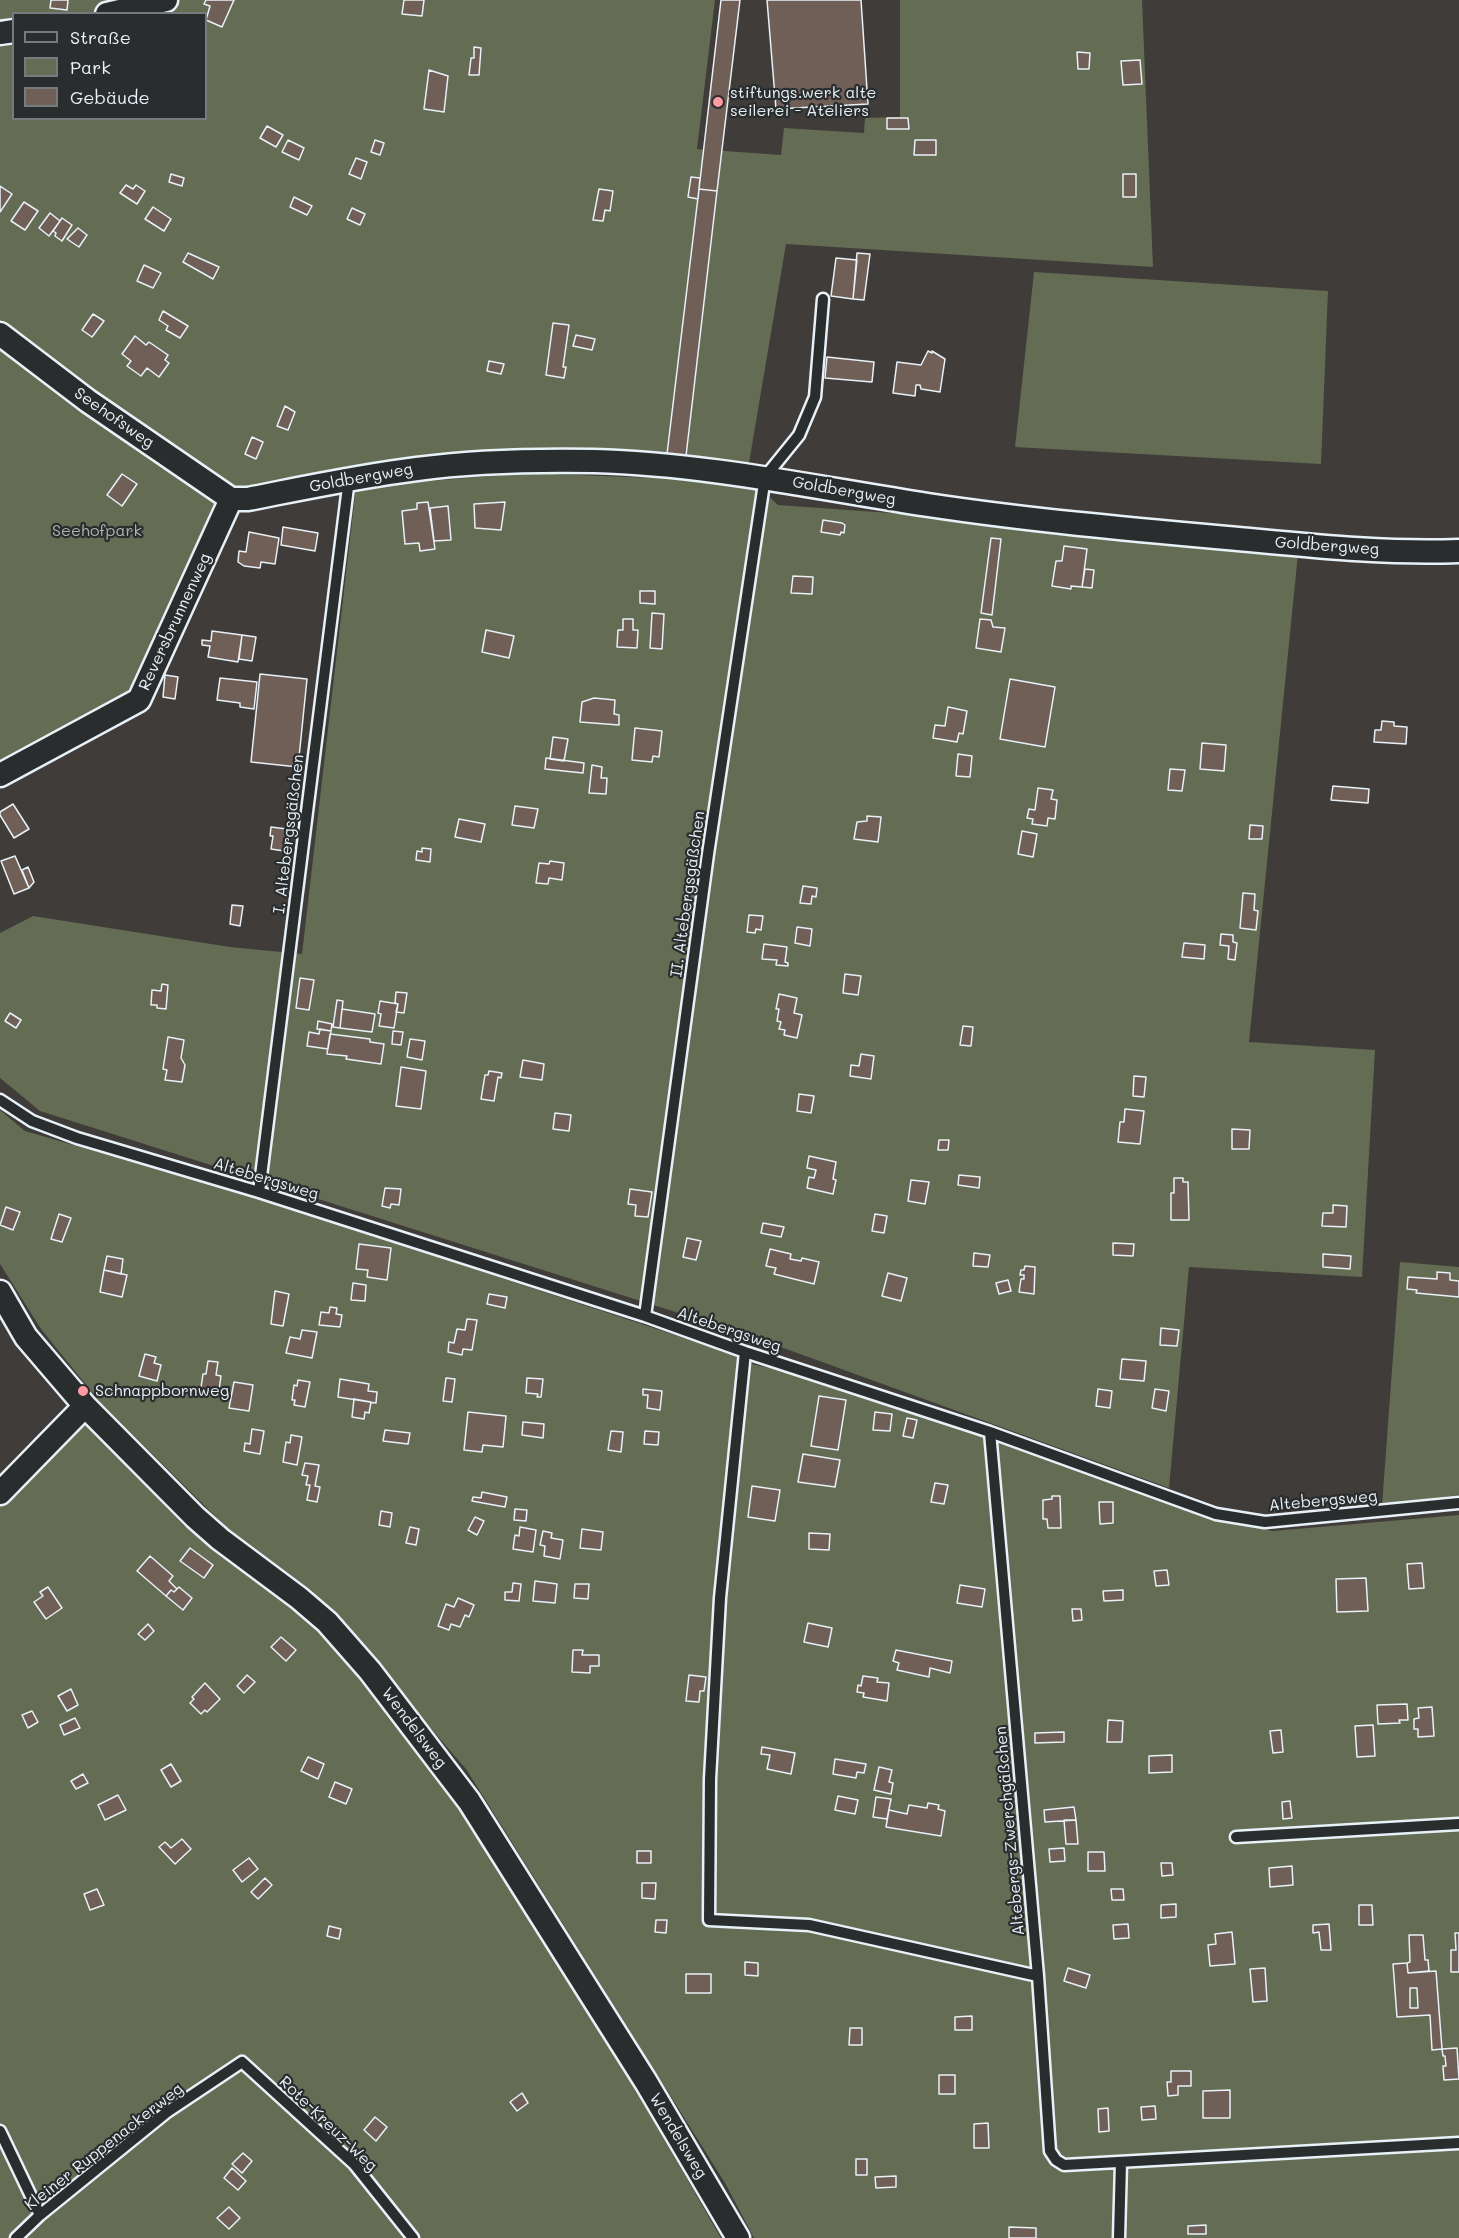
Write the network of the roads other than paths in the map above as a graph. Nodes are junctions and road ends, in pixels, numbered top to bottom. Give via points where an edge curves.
1 (166, 0) edge
2 (115, 12) edge
3 (823, 299) dead end
4 (0, 334) edge
5 (765, 477) junction
6 (349, 479) junction
7 (231, 500) junction
8 (1459, 551) edge
9 (0, 775) edge
10 (0, 1100) edge
11 (259, 1192) junction
12 (0, 1292) edge
13 (645, 1316) junction
14 (745, 1352) junction
15 (84, 1406) junction
16 (990, 1432) junction
17 (0, 1493) edge
18 (1459, 1503) edge
19 (1459, 1824) edge
20 (1236, 1837) dead end
21 (1038, 1976) junction
22 (242, 2062) joint
23 (0, 2131) edge
24 (1459, 2143) edge
25 (1121, 2162) junction
26 (40, 2215) junction
27 (16, 2238) edge
28 (413, 2238) edge
29 (738, 2238) edge
30 (1119, 2238) edge

1 - 2 street
3 - 5 lane via 815,397 799,435
4 - 7 street, Seehofsweg via 88,401
5 - 6 street, Goldbergweg via 657,465 520,461
5 - 8 street, Goldbergweg via 1056,522 1345,548
5 - 13 lane, II. Altebergsgäßchen
6 - 7 street, Goldbergweg
6 - 11 lane, I. Altebergsgäßchen
7 - 9 street, Reversbrunnenweg via 139,700
10 - 11 lane, Altebergsweg via 32,1121 77,1138
11 - 13 lane, Altebergsweg
12 - 15 street, Wendelsweg via 26,1337
13 - 14 lane, Altebergsweg
14 - 16 lane, Altebergsweg
14 - 21 lane via 720,1598 710,1779 709,1920 809,1925
15 - 17 street
15 - 29 street, Wendelsweg via 195,1517 327,1622 370,1671 469,1801 646,2082
16 - 18 lane, Altebergsweg via 1216,1514 1265,1522
16 - 21 lane, Altebergs-Zwerchgäßchen
19 - 20 lane
21 - 25 lane, Altebergs-Zwerchgäßchen via 1050,2151 1064,2165
22 - 26 lane, Kleiner Ruppenackerweg via 167,2112
22 - 28 lane, Rote-Kreuz-Weg via 354,2164
23 - 26 lane
24 - 25 lane, Altebergs-Zwerchgäßchen
25 - 30 lane
26 - 27 lane, Kleiner Ruppenackerweg

